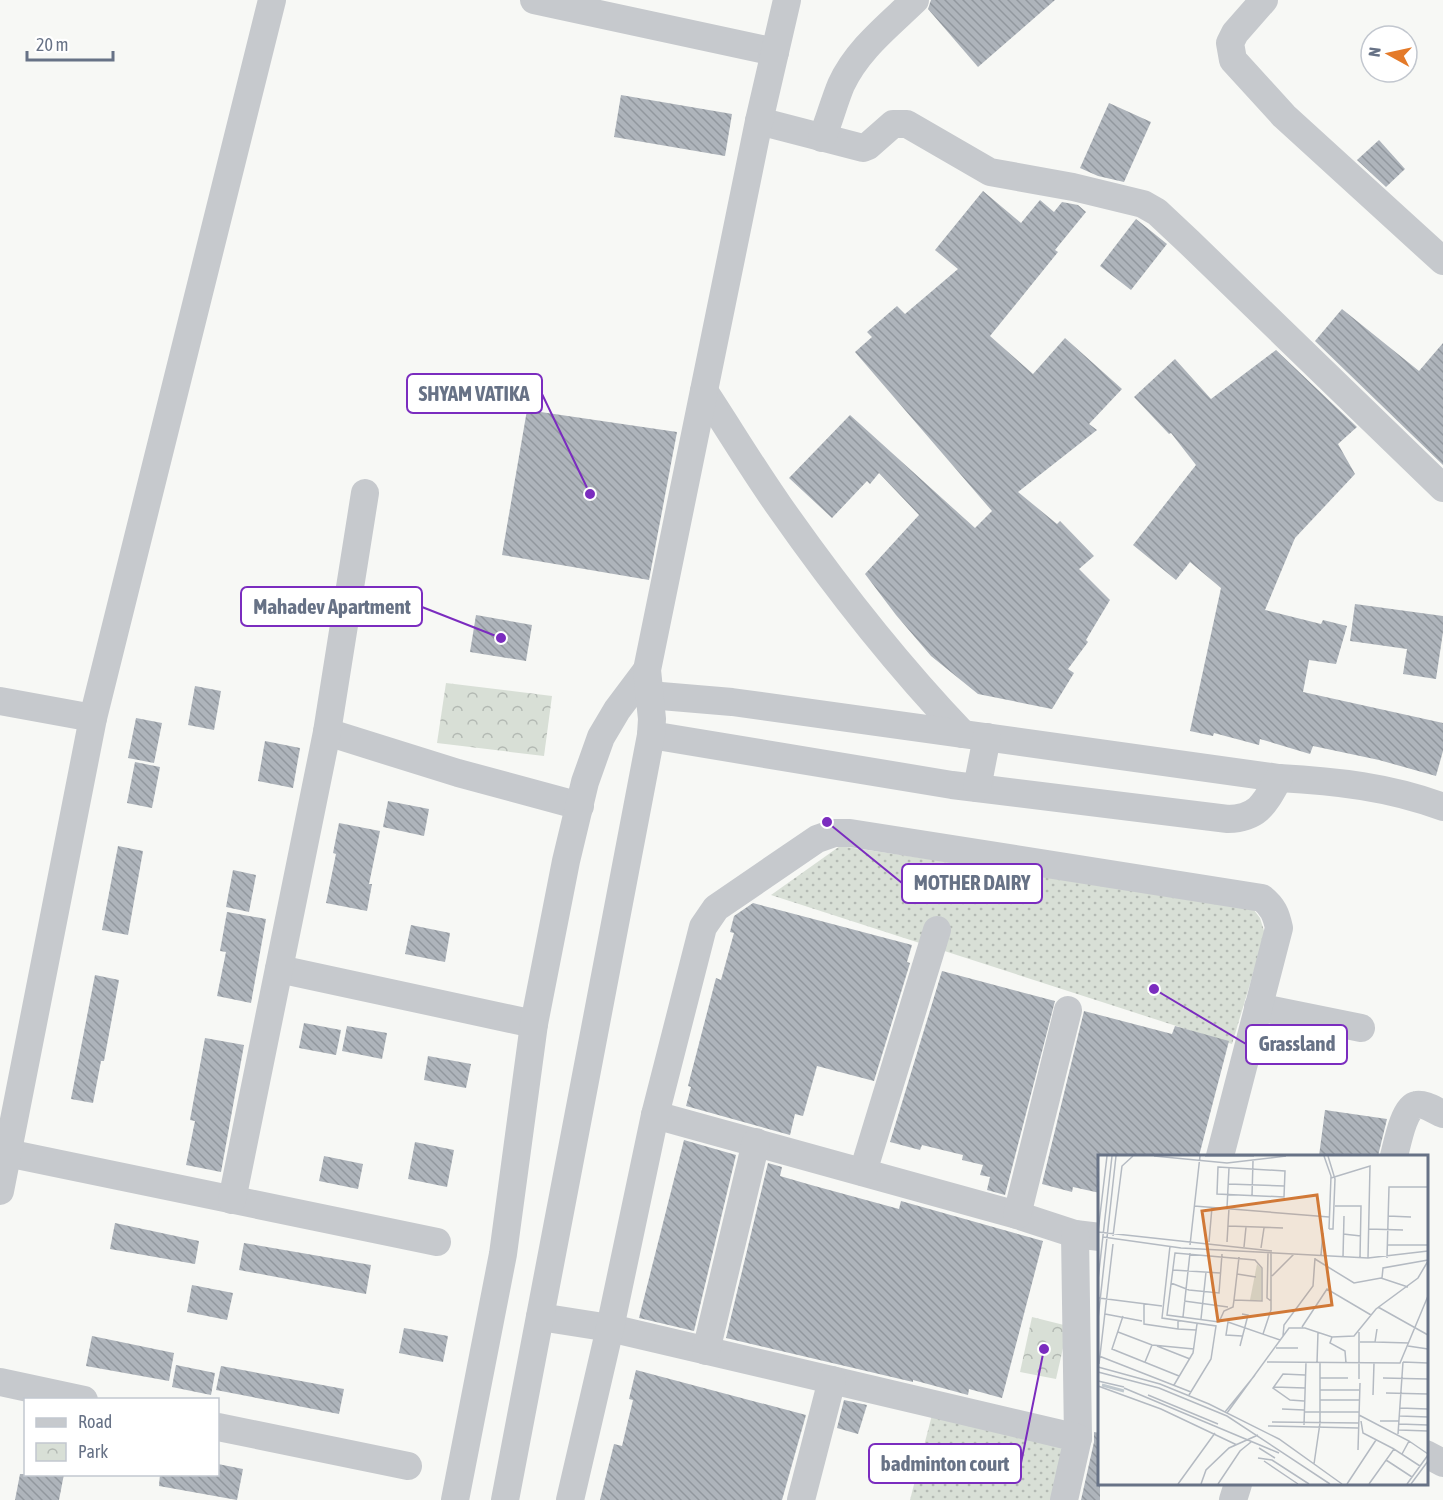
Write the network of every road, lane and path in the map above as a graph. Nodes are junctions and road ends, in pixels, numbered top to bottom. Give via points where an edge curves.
1 (272, 0) edge
2 (534, 0) edge
3 (787, 0) edge
4 (915, 0) edge
5 (1264, 0) edge
6 (775, 52) junction
7 (759, 121) junction
8 (822, 138) junction
9 (1443, 261) edge
10 (704, 391) junction
11 (1443, 488) edge
12 (365, 493) dead end
13 (648, 683) junction
14 (0, 702) edge
15 (93, 718) junction
16 (327, 732) junction
17 (651, 735) junction
18 (975, 736) junction
19 (1279, 778) junction
20 (977, 788) junction
21 (580, 806) junction
22 (1443, 807) edge
23 (937, 930) dead end
24 (279, 969) junction
25 (1258, 1007) junction
26 (1068, 1010) dead end
27 (534, 1024) junction
28 (1361, 1028) dead end
29 (1443, 1114) edge
30 (655, 1115) junction
31 (756, 1142) junction
32 (8, 1152) junction
33 (1220, 1155) edge
34 (1394, 1155) edge
35 (863, 1172) junction
36 (1, 1184) edge
37 (232, 1200) junction
38 (1017, 1215) junction
39 (1087, 1235) edge
40 (437, 1242) dead end
41 (540, 1317) junction
42 (610, 1328) junction
43 (706, 1351) junction
44 (832, 1380) junction
45 (0, 1382) edge
46 (75, 1398) edge
47 (219, 1427) edge
48 (1078, 1438) junction
49 (1428, 1455) edge
50 (1443, 1463) edge
51 (408, 1466) dead end
52 (1238, 1485) edge
53 (455, 1500) edge
54 (505, 1500) edge
55 (570, 1500) edge
56 (801, 1500) edge
57 (1064, 1500) edge
58 (1233, 1500) edge

1 - 15 street
2 - 6 street
3 - 6 street
4 - 8 street via 854,63
5 - 9 street via 1234,33 1230,43 1233,60 1284,116
6 - 7 street
7 - 8 street
7 - 10 street
8 - 11 street via 863,148 893,124 907,124 990,172 1143,204 1189,242
10 - 13 street
10 - 18 street via 821,564 923,692
12 - 16 street
13 - 17 street
13 - 18 street via 732,702
13 - 21 street via 617,710 601,737
14 - 15 street
15 - 32 street
16 - 21 street
16 - 24 street
17 - 20 street
17 - 41 street
18 - 19 street
18 - 20 street
19 - 20 street via 1255,812 1244,818 1228,819
19 - 22 street via 1370,787
21 - 27 street
23 - 35 street
24 - 27 street
24 - 37 street
25 - 28 street
25 - 30 street via 1279,928 1272,906 1262,898 834,833 804,846 716,908 703,927
25 - 33 street
26 - 38 street
27 - 53 street via 503,1254
29 - 34 street via 1419,1105 1407,1110
30 - 31 street
30 - 42 street
31 - 35 street
31 - 43 street
32 - 36 street
32 - 37 street
35 - 38 street
37 - 40 street
38 - 39 street
39 - 48 street
41 - 42 street
41 - 54 street
42 - 43 street
42 - 55 street
43 - 44 street
44 - 48 street
44 - 56 street
45 - 46 street
47 - 51 street
48 - 57 street
49 - 50 street
52 - 58 street

